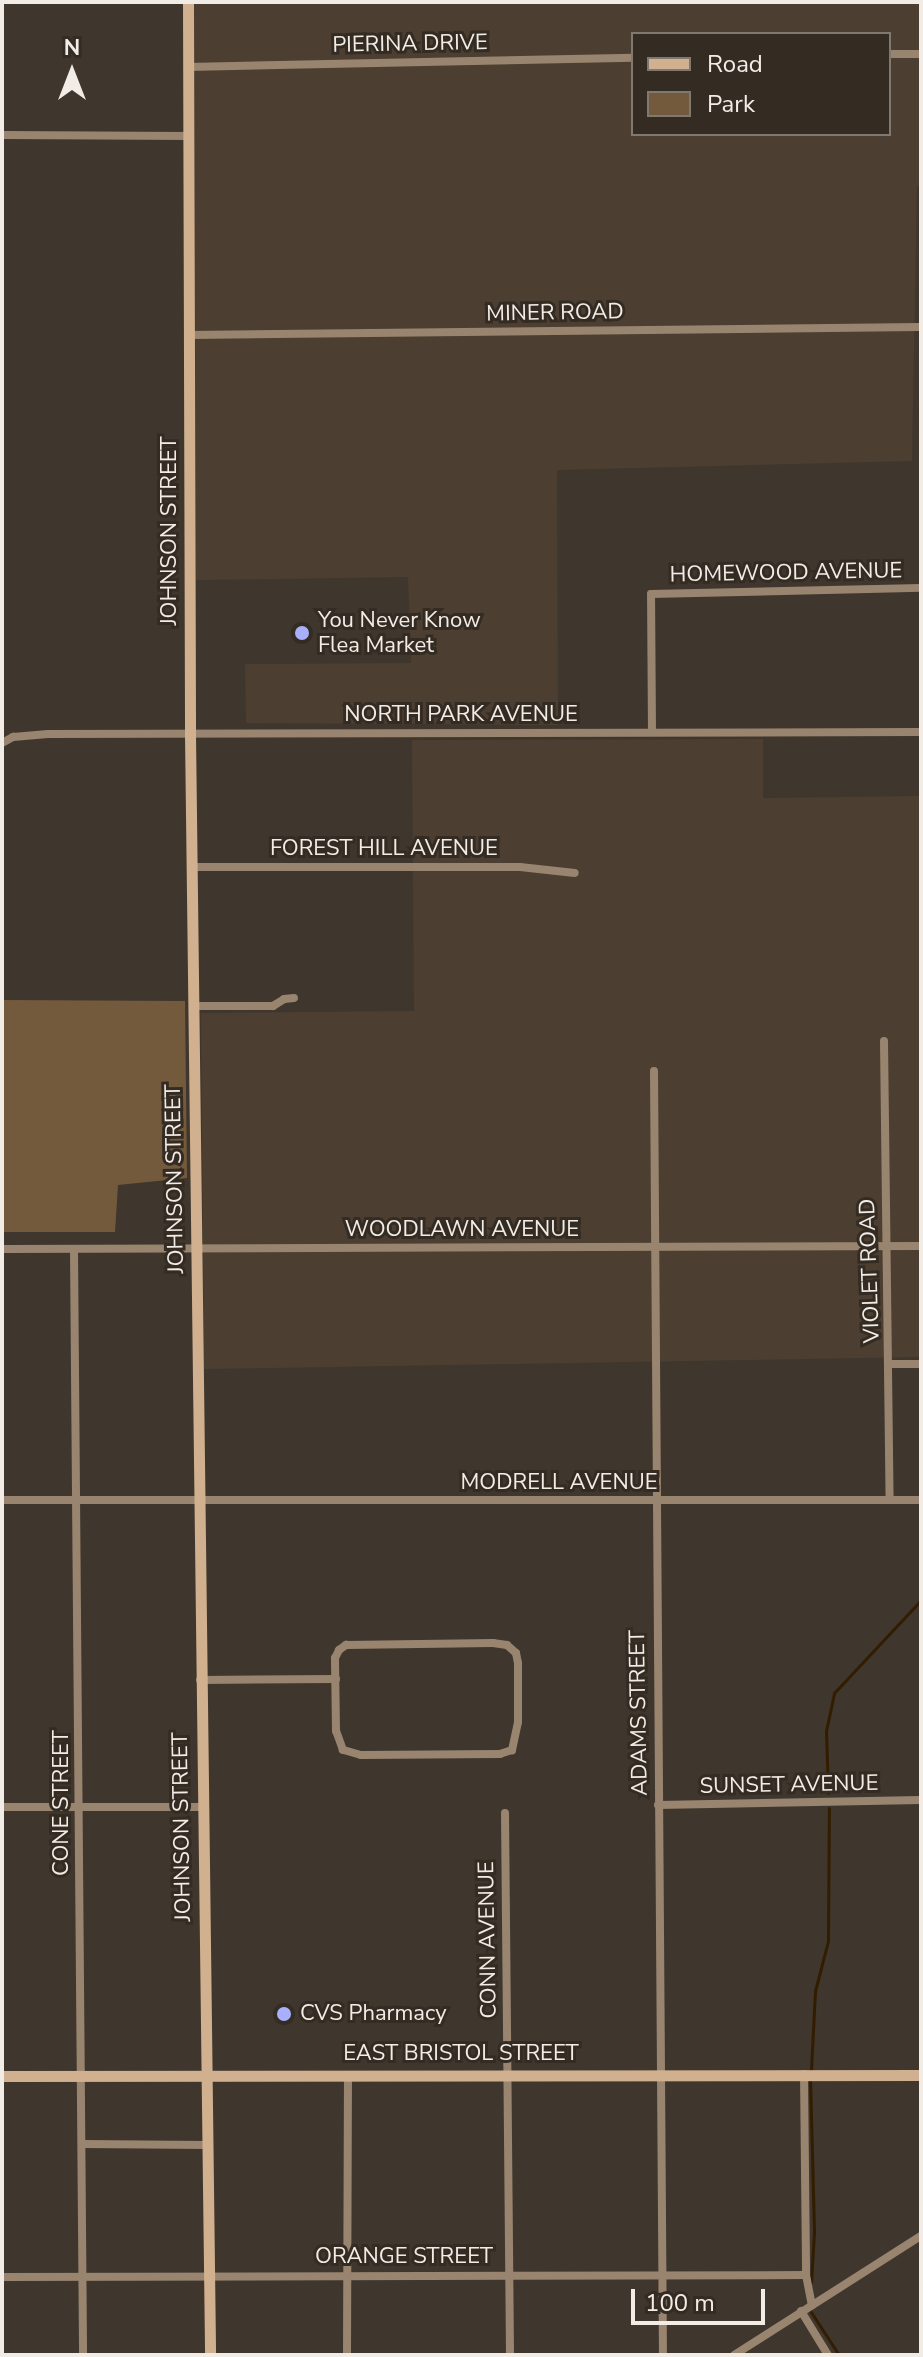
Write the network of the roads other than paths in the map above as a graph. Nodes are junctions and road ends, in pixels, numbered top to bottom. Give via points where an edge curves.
1 (188, 2) edge
2 (891, 54) edge
3 (921, 54) edge
4 (631, 58) edge
5 (188, 67) junction
6 (2, 135) edge
7 (189, 136) junction
8 (921, 327) edge
9 (190, 335) junction
10 (921, 588) edge
11 (652, 732) junction
12 (921, 732) edge
13 (190, 734) junction
14 (2, 743) edge
15 (192, 867) junction
16 (575, 873) dead end
17 (294, 998) dead end
18 (193, 1006) junction
19 (884, 1041) dead end
20 (654, 1071) dead end
21 (889, 1246) junction
22 (921, 1246) edge
23 (195, 1247) junction
24 (2, 1249) edge
25 (74, 1250) junction
26 (654, 1250) junction
27 (891, 1364) junction
28 (921, 1364) edge
29 (2, 1500) edge
30 (78, 1500) junction
31 (890, 1500) junction
32 (921, 1500) edge
33 (198, 1501) junction
34 (655, 1501) junction
35 (336, 1679) junction
36 (200, 1680) junction
37 (921, 1800) edge
38 (658, 1805) junction
39 (2, 1807) edge
40 (80, 1807) junction
41 (201, 1807) junction
42 (505, 1813) dead end
43 (508, 2074) junction
44 (660, 2074) junction
45 (804, 2074) junction
46 (348, 2075) junction
47 (921, 2075) edge
48 (2, 2076) edge
49 (82, 2076) junction
50 (208, 2076) junction
51 (82, 2144) junction
52 (208, 2145) junction
53 (921, 2236) edge
54 (346, 2275) junction
55 (512, 2275) junction
56 (663, 2275) junction
57 (806, 2275) junction
58 (208, 2276) junction
59 (2, 2277) edge
60 (83, 2277) junction
61 (812, 2305) junction
62 (801, 2311) junction
63 (83, 2355) edge
64 (210, 2355) edge
65 (347, 2355) edge
66 (510, 2355) edge
67 (663, 2355) edge
68 (734, 2355) edge
69 (828, 2355) edge

1 - 5 street, JOHNSON STREET
2 - 3 street
4 - 5 street, PIERINA DRIVE
5 - 7 street, JOHNSON STREET
6 - 7 street
7 - 9 street, JOHNSON STREET
8 - 9 street, MINER ROAD
9 - 13 street, JOHNSON STREET
10 - 11 street, HOMEWOOD AVENUE via 651,594
11 - 12 street, NORTH PARK AVENUE
11 - 13 street, NORTH PARK AVENUE
13 - 14 street, NORTH PARK AVENUE via 48,734
13 - 15 street, JOHNSON STREET
15 - 16 street, FOREST HILL AVENUE via 520,867
15 - 18 street, JOHNSON STREET
17 - 18 street via 273,1006
18 - 23 street, JOHNSON STREET
19 - 21 street, VIOLET ROAD
20 - 26 street, ADAMS STREET
21 - 22 street, WOODLAWN AVENUE
21 - 26 street, WOODLAWN AVENUE
21 - 27 street, VIOLET ROAD
23 - 25 street, WOODLAWN AVENUE
23 - 26 street, WOODLAWN AVENUE
23 - 33 street, JOHNSON STREET
24 - 25 street, WOODLAWN AVENUE
25 - 30 street, CONE STREET
26 - 34 street, ADAMS STREET
27 - 28 street
27 - 31 street, VIOLET ROAD
29 - 30 street, MODRELL AVENUE
30 - 33 street, MODRELL AVENUE
30 - 40 street, CONE STREET
31 - 32 street, MODRELL AVENUE
31 - 34 street, MODRELL AVENUE
33 - 34 street, MODRELL AVENUE
33 - 36 street, JOHNSON STREET
34 - 38 street, ADAMS STREET
35 - 35 street via 335,1658 346,1645 507,1645 518,1663 515,1743 500,1754 350,1754 338,1743
35 - 36 street
36 - 41 street, JOHNSON STREET
37 - 38 street, SUNSET AVENUE
38 - 44 street, ADAMS STREET
39 - 40 street
40 - 41 street
40 - 49 street, CONE STREET
41 - 50 street, JOHNSON STREET
42 - 43 street, CONN AVENUE
43 - 44 street, EAST BRISTOL STREET
43 - 46 street, EAST BRISTOL STREET
43 - 55 street, CONN AVENUE
44 - 45 street, EAST BRISTOL STREET
44 - 56 street, ADAMS STREET
45 - 47 street, EAST BRISTOL STREET
45 - 57 street
46 - 50 street, EAST BRISTOL STREET
46 - 54 street
48 - 49 street, EAST BRISTOL STREET
49 - 50 street, EAST BRISTOL STREET
49 - 51 street, CONE STREET
50 - 52 street, JOHNSON STREET
51 - 52 street
51 - 60 street, CONE STREET
52 - 58 street, JOHNSON STREET
53 - 61 street
54 - 55 street, ORANGE STREET
54 - 58 street, ORANGE STREET
54 - 65 street
55 - 56 street, ORANGE STREET
55 - 66 street, CONN AVENUE
56 - 57 street, ORANGE STREET
56 - 67 street, ADAMS STREET
57 - 61 street
58 - 60 street, ORANGE STREET
58 - 64 street, JOHNSON STREET
59 - 60 street, ORANGE STREET
60 - 63 street, CONE STREET
61 - 62 street
62 - 68 street
62 - 69 street

